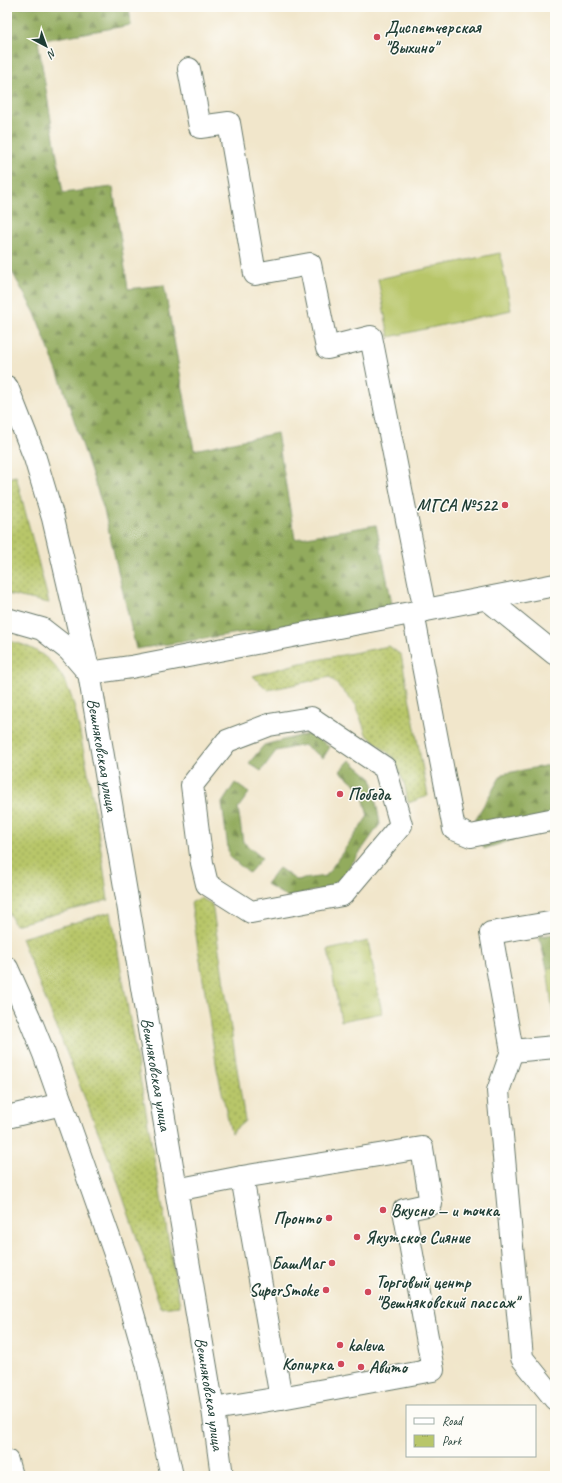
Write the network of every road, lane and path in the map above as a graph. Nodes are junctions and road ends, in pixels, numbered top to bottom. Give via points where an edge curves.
1 (189, 68) dead end
2 (7, 387) edge
3 (555, 585) edge
4 (487, 599) junction
5 (418, 612) junction
6 (7, 619) edge
7 (555, 654) edge
8 (89, 674) junction
9 (227, 741) joint
10 (555, 819) edge
11 (555, 922) edge
12 (7, 968) edge
13 (555, 1047) edge
14 (512, 1051) junction
15 (62, 1104) junction
16 (7, 1117) edge
17 (242, 1177) junction
18 (176, 1190) junction
19 (281, 1398) junction
20 (555, 1399) edge
21 (213, 1409) junction
22 (7, 1461) edge
23 (12, 1476) edge
24 (172, 1476) edge
25 (222, 1476) edge

1 - 5 street via 200,127 229,123 255,274 310,264 327,348 371,338 423,601
2 - 8 street, Вешняковская улица via 35,458 53,518
3 - 4 street
4 - 5 street
4 - 7 street
5 - 8 street
5 - 10 street via 454,829 471,836
6 - 8 street, Вешняковская улица via 42,629 70,650
8 - 18 street, Вешняковская улица
9 - 9 street via 270,726 311,718 385,768 401,825 342,895 251,912 207,884 202,863 192,785
11 - 14 street via 490,934
12 - 15 street via 29,1017
13 - 14 street
14 - 20 street via 498,1092 522,1358
15 - 16 street
15 - 24 street via 120,1268 147,1363
17 - 18 street
17 - 19 street
17 - 19 street via 422,1148 431,1204 404,1210 433,1370
18 - 21 street, Вешняковская улица
19 - 21 street
21 - 25 street, Вешняковская улица
22 - 23 street

